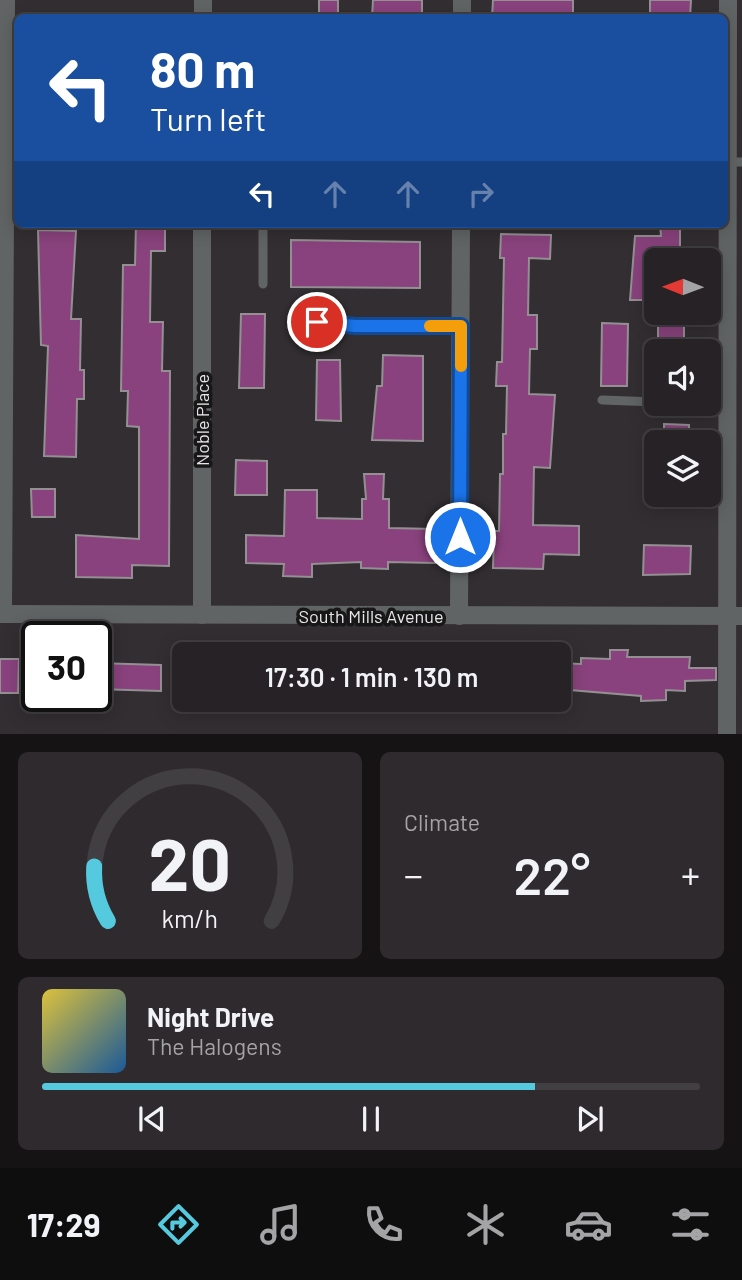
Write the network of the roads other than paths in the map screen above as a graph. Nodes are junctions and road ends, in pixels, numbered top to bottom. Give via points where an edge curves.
1 (6, 0) edge
2 (728, 0) edge
3 (730, 127) edge
4 (734, 162) edge
5 (202, 228) edge
6 (263, 228) edge
7 (461, 228) edge
8 (734, 249) edge
9 (263, 284) dead end
10 (317, 322) dead end
11 (461, 326) junction
12 (721, 373) edge
13 (602, 400) dead end
14 (644, 402) edge
15 (1, 407) edge
16 (719, 416) edge
17 (2, 614) edge
18 (202, 615) junction
19 (459, 616) junction
20 (735, 616) edge
21 (727, 734) edge

1 - 15 street
2 - 3 street
3 - 4 street
4 - 8 street
5 - 18 street, Noble Place
6 - 9 lane
7 - 11 street
8 - 12 street
10 - 11 lane
11 - 19 street
13 - 14 lane
15 - 17 street
16 - 20 street
17 - 18 street, South Mills Avenue
18 - 19 street, South Mills Avenue
19 - 20 street, South Mills Avenue
20 - 21 street

